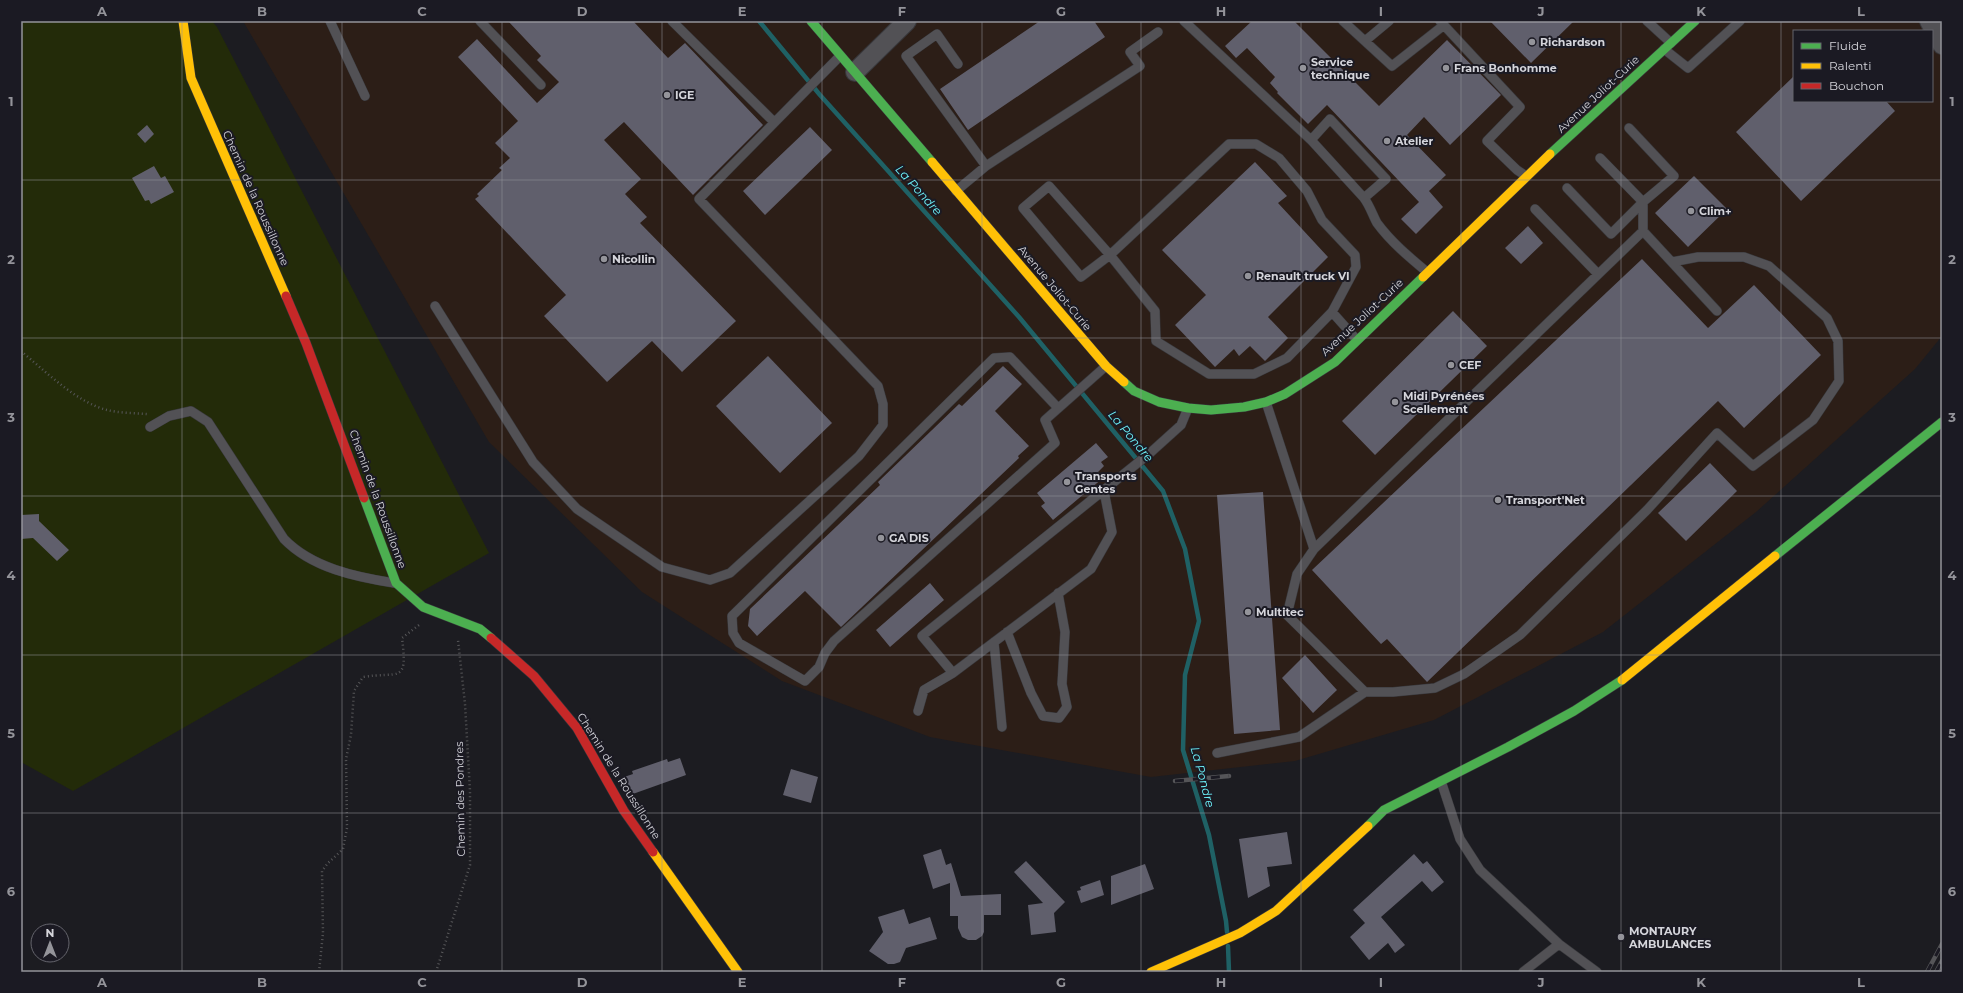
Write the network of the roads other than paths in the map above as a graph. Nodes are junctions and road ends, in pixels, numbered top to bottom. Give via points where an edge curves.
1 (183, 21) edge
2 (330, 21) edge
3 (480, 21) edge
4 (672, 21) edge
5 (811, 21) edge
6 (907, 21) edge
7 (1184, 21) edge
8 (1343, 21) edge
9 (1389, 21) edge
10 (1647, 21) edge
11 (1695, 21) edge
12 (1740, 21) edge
13 (1929, 21) edge
14 (1442, 23) edge
15 (1158, 32) dead end
16 (1365, 41) junction
17 (1942, 45) edge
18 (1668, 46) junction
19 (840, 55) junction
20 (958, 64) dead end
21 (855, 72) junction
22 (541, 85) dead end
23 (365, 96) dead end
24 (774, 122) junction
25 (1629, 128) dead end
26 (1310, 140) junction
27 (1600, 158) dead end
28 (986, 166) junction
29 (1526, 176) junction
30 (1567, 188) dead end
31 (956, 191) junction
32 (1364, 198) junction
33 (1643, 202) junction
34 (1534, 209) dead end
35 (1643, 230) junction
36 (1110, 255) junction
37 (1672, 262) junction
38 (1427, 272) junction
39 (1598, 274) junction
40 (435, 306) dead end
41 (1717, 311) dead end
42 (1332, 312) junction
43 (1357, 340) junction
44 (1106, 366) junction
45 (1266, 402) junction
46 (1058, 408) junction
47 (1188, 408) junction
48 (1942, 422) edge
49 (150, 427) dead end
50 (1104, 491) junction
51 (1314, 550) junction
52 (396, 583) junction
53 (1058, 593) junction
54 (1007, 632) junction
55 (994, 642) junction
56 (953, 673) junction
57 (1365, 692) junction
58 (918, 711) dead end
59 (1002, 727) dead end
60 (1217, 753) dead end
61 (1441, 780) junction
62 (1559, 944) junction
63 (738, 972) edge
64 (1152, 972) edge
65 (1523, 972) edge
66 (1597, 972) edge

1 - 52 street, Chemin de la Roussillonne via 191,78 306,343
2 - 23 lane
3 - 22 lane
4 - 24 lane
5 - 19 street, Avenue Joliot-Curie
6 - 21 street
7 - 26 lane
8 - 16 lane
9 - 16 lane
10 - 18 lane
11 - 18 street, Avenue Joliot-Curie
12 - 18 lane via 1688,68
13 - 17 street
14 - 16 lane via 1392,66
14 - 29 lane via 1520,107 1486,141
15 - 28 lane via 1130,52 1140,66
18 - 29 street, Avenue Joliot-Curie
19 - 21 street, Avenue Joliot-Curie
19 - 24 lane
20 - 28 lane via 937,34 906,56
21 - 31 street, Avenue Joliot-Curie
24 - 40 lane via 698,199 878,386 884,425 858,456 730,573 710,580 662,567 576,509 534,462
25 - 33 lane via 1674,176
26 - 32 lane
26 - 32 lane via 1330,119 1386,179
27 - 33 lane
28 - 31 lane
29 - 38 street, Avenue Joliot-Curie
30 - 33 lane via 1611,234
31 - 44 street, Avenue Joliot-Curie
32 - 38 lane via 1376,222 1400,250
33 - 35 lane
34 - 39 lane
35 - 37 lane
35 - 39 lane
36 - 36 lane via 1081,277 1023,208 1050,186
36 - 42 lane via 1155,311 1156,341 1210,374 1254,374 1287,358
36 - 42 lane via 1230,144 1256,144 1279,158 1306,191 1322,220 1355,255 1356,267
37 - 41 lane
37 - 57 lane via 1698,257 1744,257 1770,266 1827,318 1838,341 1839,381 1812,420 1753,466 1717,433 1646,510 1520,635 1464,674 1435,688
38 - 43 street, Avenue Joliot-Curie
39 - 51 lane
42 - 43 lane
43 - 45 street, Avenue Joliot-Curie via 1335,362 1285,394
44 - 46 lane
44 - 47 street, Avenue Joliot-Curie via 1134,391 1159,402
45 - 47 street, Avenue Joliot-Curie via 1211,410
45 - 51 lane
46 - 46 lane via 1045,420 1055,443 834,641 819,667 805,681 739,643 733,634 732,616 994,358 1010,357
47 - 50 lane via 1181,425
48 - 61 street via 1624,678 1567,715
49 - 52 lane via 169,416 191,411 208,422 280,533 296,552 320,564 367,578
50 - 53 lane via 1112,532 1091,569
50 - 56 lane via 922,636
51 - 57 lane via 1297,574 1287,616
52 - 63 street, Chemin de la Roussillonne via 423,607 480,629 534,676 577,728 624,811
53 - 54 lane
53 - 54 lane via 1065,632 1062,684 1067,707 1059,718 1043,716 1031,694
54 - 55 lane
55 - 56 lane
55 - 59 lane
56 - 58 lane via 924,690
57 - 60 lane via 1299,737
61 - 62 lane via 1460,839 1480,870
61 - 64 street via 1384,810 1276,911 1240,933
62 - 65 lane
62 - 66 lane

